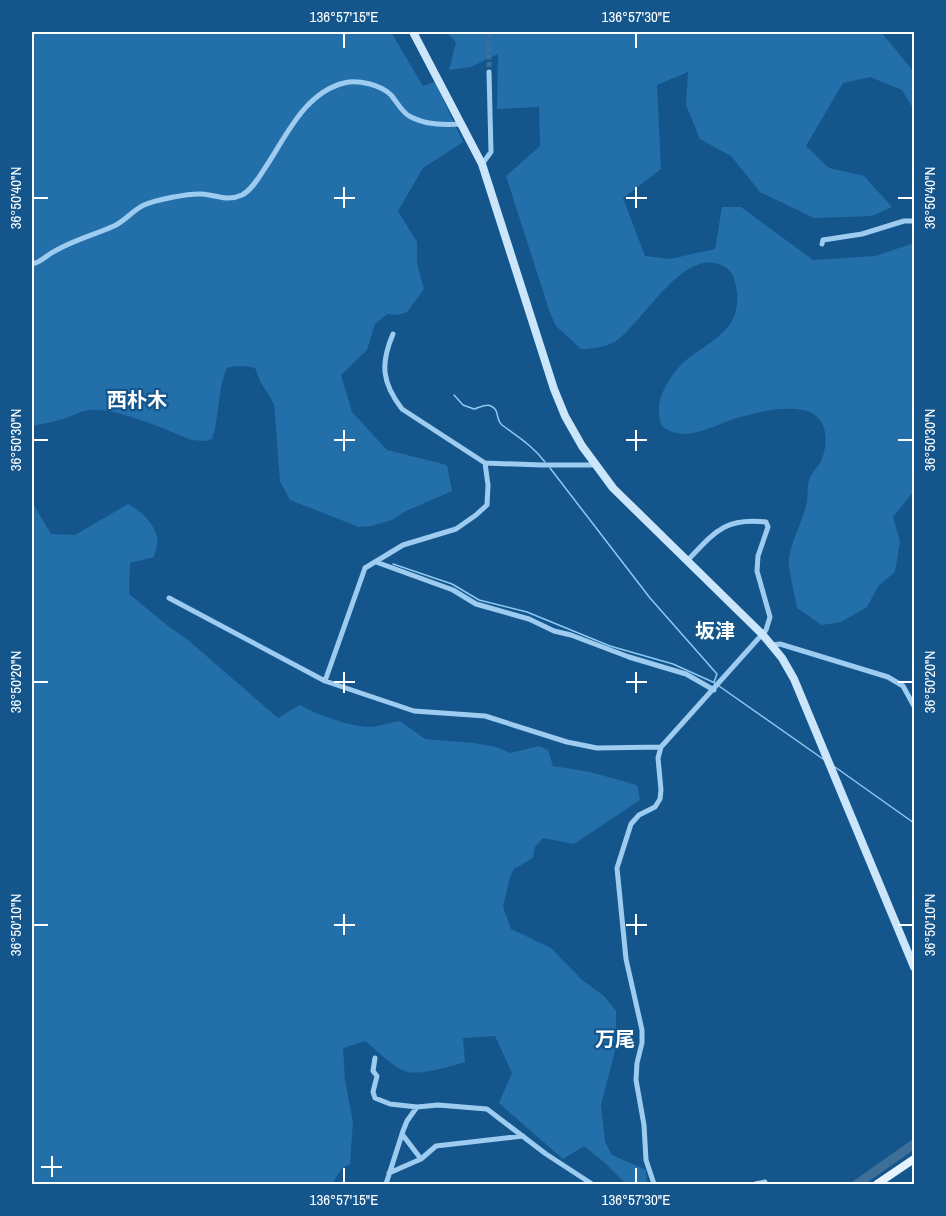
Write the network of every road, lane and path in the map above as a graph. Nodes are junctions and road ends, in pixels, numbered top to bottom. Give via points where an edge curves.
1 (413, 32) edge
2 (489, 72) tunnel mouth
3 (462, 124) junction
4 (482, 164) junction
5 (915, 221) edge
6 (822, 244) dead end
7 (32, 264) edge
8 (393, 334) dead end
9 (485, 463) junction
10 (596, 465) junction
11 (687, 561) junction
12 (376, 562) junction
13 (169, 598) dead end
14 (763, 635) junction
15 (771, 645) junction
16 (325, 681) junction
17 (715, 689) junction
18 (915, 706) edge
19 (661, 747) junction
20 (915, 968) edge
21 (375, 1058) dead end
22 (417, 1107) junction
23 (402, 1134) junction
24 (524, 1136) junction
25 (421, 1159) junction
26 (914, 1162) edge
27 (389, 1173) junction
28 (765, 1182) dead end
29 (387, 1185) edge
30 (592, 1185) edge
31 (654, 1185) edge
32 (754, 1185) edge
33 (877, 1185) edge

1 - 3 street
2 - 4 street via 491,152
3 - 4 street
3 - 7 street via 433,124 416,119 406,114 389,93 359,82 345,82 309,104 251,188 241,195 221,199 188,194 143,206 115,226 78,239
4 - 10 street via 554,389
5 - 6 street via 823,240
8 - 9 street via 384,368 393,397 402,410
9 - 10 street
9 - 12 street via 487,505 476,515 456,529 403,545
10 - 11 street via 613,488
11 - 14 street
11 - 14 street via 717,530 729,524 766,522 757,571 770,617
12 - 16 street via 365,568
12 - 17 street via 453,590 476,604 686,674
13 - 16 street
14 - 15 street
14 - 17 street
15 - 18 street via 791,647 888,677 903,686
15 - 20 street via 794,679
16 - 19 street via 414,711 485,716 597,748
17 - 19 street
19 - 31 street via 660,800 630,824 617,868 626,958 642,1030 636,1080 646,1160
21 - 22 street via 375,1098
22 - 23 street
22 - 24 street via 481,1107
23 - 25 street
23 - 27 street
24 - 25 street via 436,1146
24 - 30 street
25 - 27 street
26 - 33 main road
27 - 29 street
28 - 32 street

